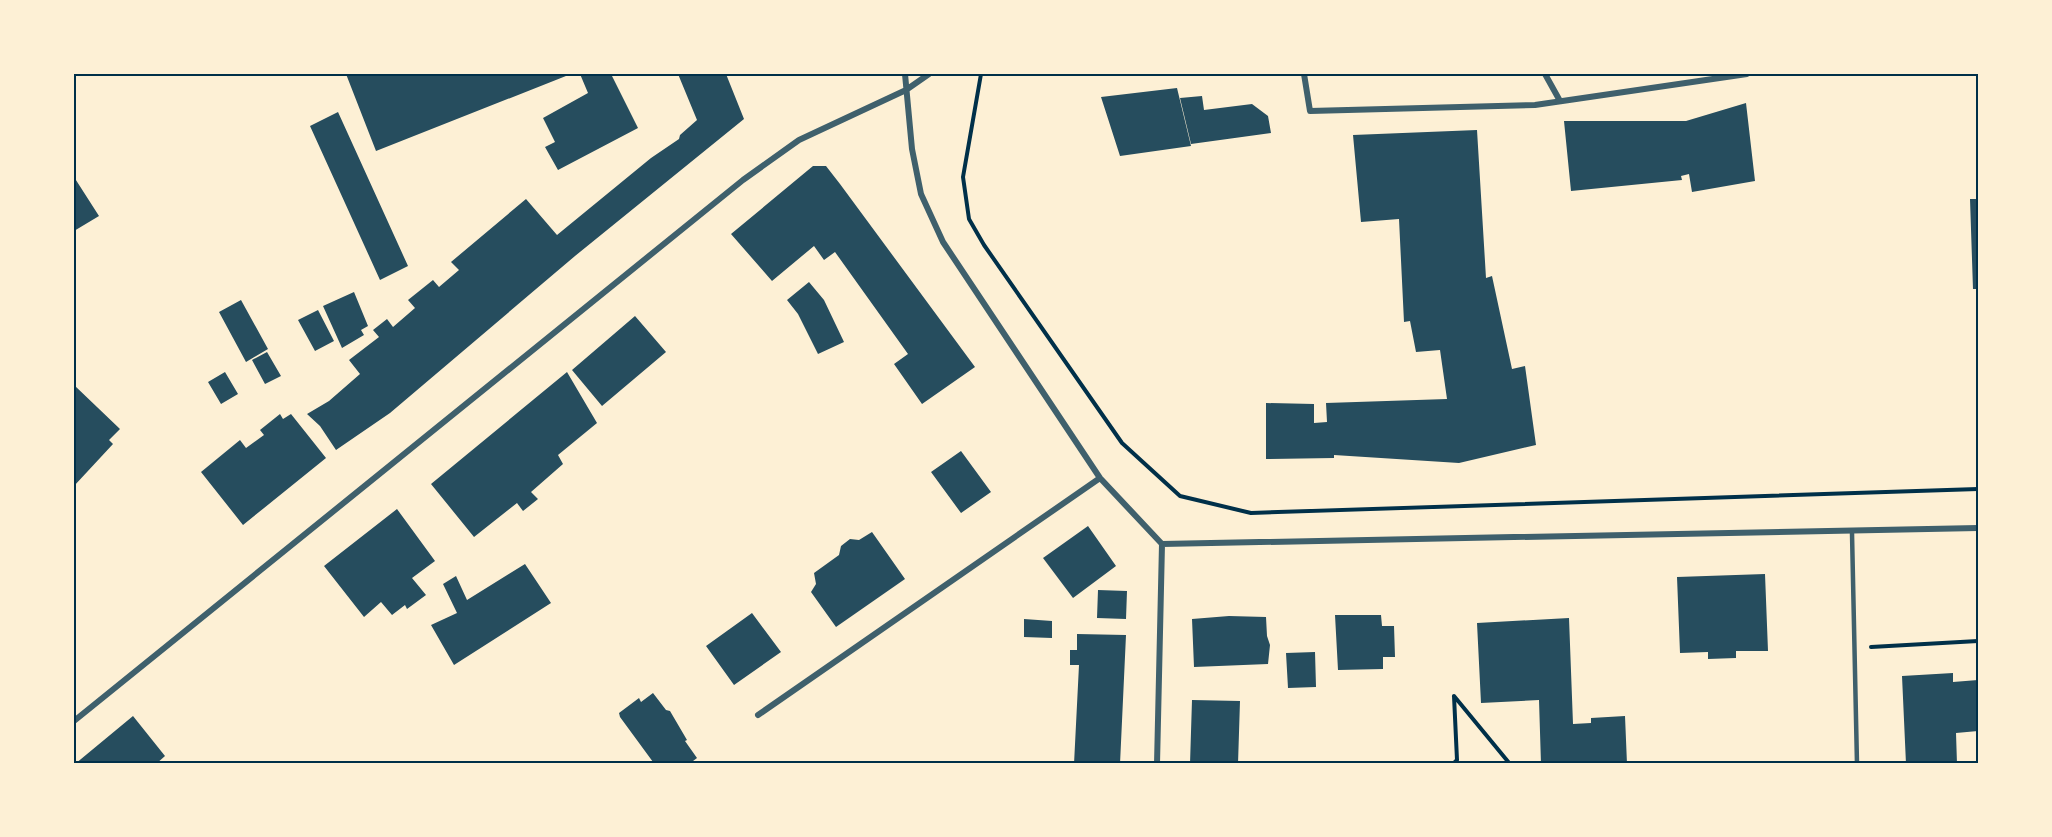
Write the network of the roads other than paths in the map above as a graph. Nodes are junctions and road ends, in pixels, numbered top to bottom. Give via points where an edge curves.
1 (905, 74) edge
2 (929, 74) edge
3 (1304, 74) edge
4 (1545, 74) edge
5 (1747, 74) edge
6 (906, 90) junction
7 (1560, 101) junction
8 (1100, 478) junction
9 (1978, 528) edge
10 (1852, 533) junction
11 (1162, 544) junction
12 (758, 715) dead end
13 (74, 721) edge
14 (1157, 764) edge
15 (1857, 764) edge

1 - 6 street
2 - 6 street
3 - 7 street via 1310,111
4 - 7 street
5 - 7 street
6 - 8 street via 921,194 943,242
6 - 13 street via 799,140 743,180
8 - 11 street
8 - 12 street
9 - 10 street
10 - 11 street
10 - 15 lane
11 - 14 street

